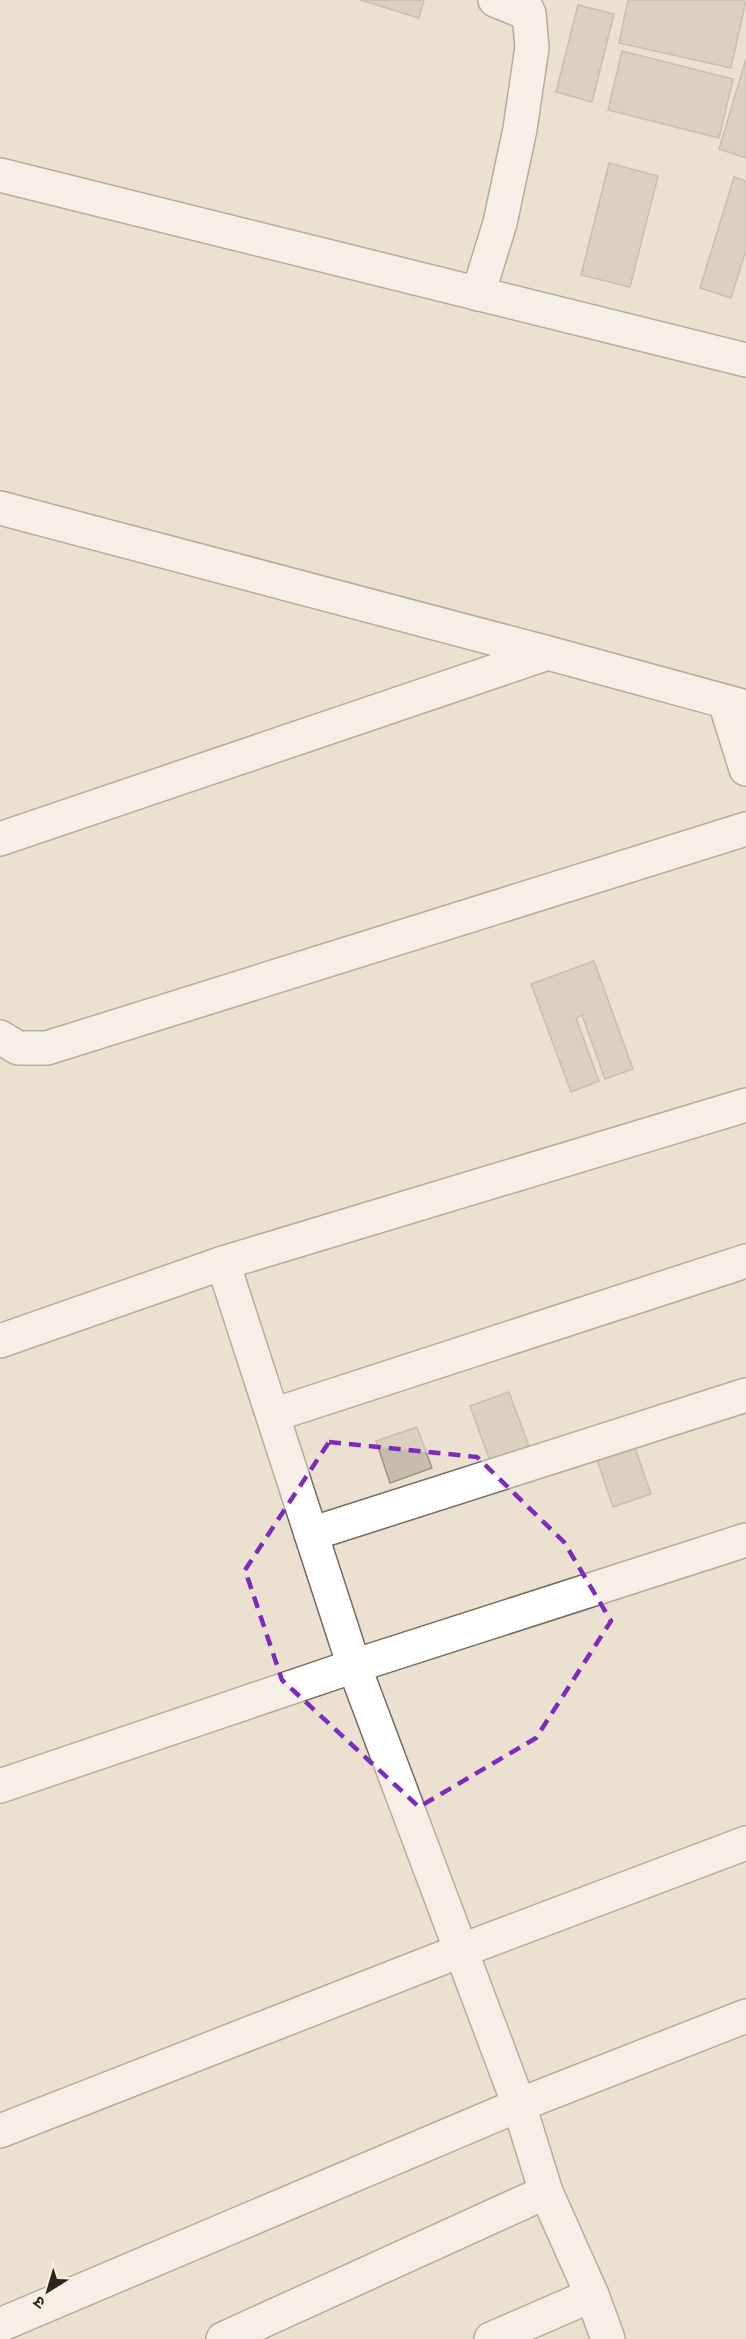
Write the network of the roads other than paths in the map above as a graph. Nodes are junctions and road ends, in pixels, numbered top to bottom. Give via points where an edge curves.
1 (495, 0) edge
2 (526, 7) edge
3 (0, 176) edge
4 (478, 294) junction
5 (746, 360) edge
6 (0, 508) edge
7 (548, 652) junction
8 (735, 705) edge
9 (746, 769) edge
10 (746, 829) edge
11 (0, 839) edge
12 (0, 1037) edge
13 (746, 1106) edge
14 (746, 1261) edge
15 (223, 1263) junction
16 (0, 1341) edge
17 (746, 1395) edge
18 (273, 1415) junction
19 (311, 1534) junction
20 (746, 1540) edge
21 (354, 1666) junction
22 (0, 1786) edge
23 (746, 1843) edge
24 (460, 1951) junction
25 (746, 2016) edge
26 (519, 2105) junction
27 (0, 2131) edge
28 (546, 2192) junction
29 (592, 2295) junction
30 (0, 2325) edge
31 (223, 2339) edge
32 (492, 2339) edge
33 (608, 2339) edge

1 - 2 street
2 - 4 street via 532,47 520,129 500,223
3 - 4 street
4 - 5 street
6 - 7 street
7 - 8 street
7 - 11 street
8 - 9 street
10 - 12 street via 47,1048 18,1048
13 - 15 street
14 - 18 street
15 - 16 street
15 - 18 street
17 - 19 street
18 - 19 street
19 - 21 street
20 - 21 street
21 - 22 street
21 - 24 street
23 - 24 street
24 - 26 street
24 - 27 street
25 - 26 street
26 - 28 street
26 - 30 street
28 - 29 street
28 - 31 street
29 - 32 street
29 - 33 street

